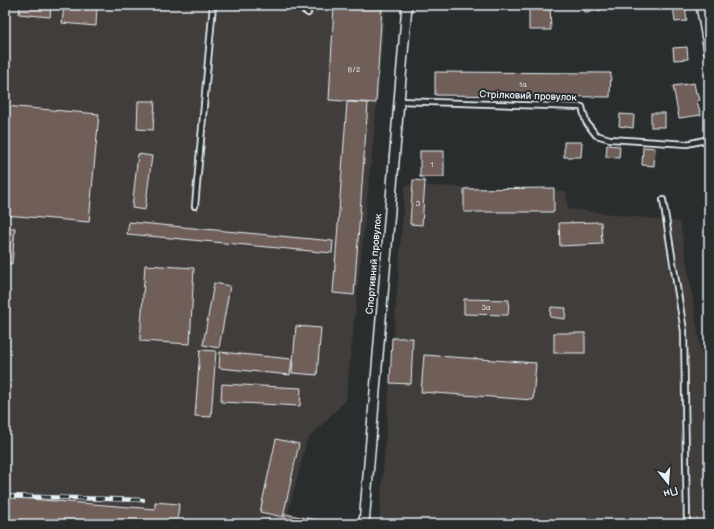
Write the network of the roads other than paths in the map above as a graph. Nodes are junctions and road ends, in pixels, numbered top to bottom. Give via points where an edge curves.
1 (213, 5) edge
2 (296, 5) edge
3 (407, 5) edge
4 (701, 5) edge
5 (308, 13) dead end
6 (709, 51) edge
7 (399, 101) junction
8 (709, 139) edge
9 (663, 200) dead end
10 (195, 206) dead end
11 (364, 524) edge
12 (687, 524) edge

1 - 10 lane
2 - 5 lane
3 - 7 street, Спортивний провулок
4 - 6 street
7 - 8 lane, Стрілковий провулок via 582,107 586,122 596,135 687,144
7 - 11 street, Спортивний провулок
9 - 12 lane via 684,331

